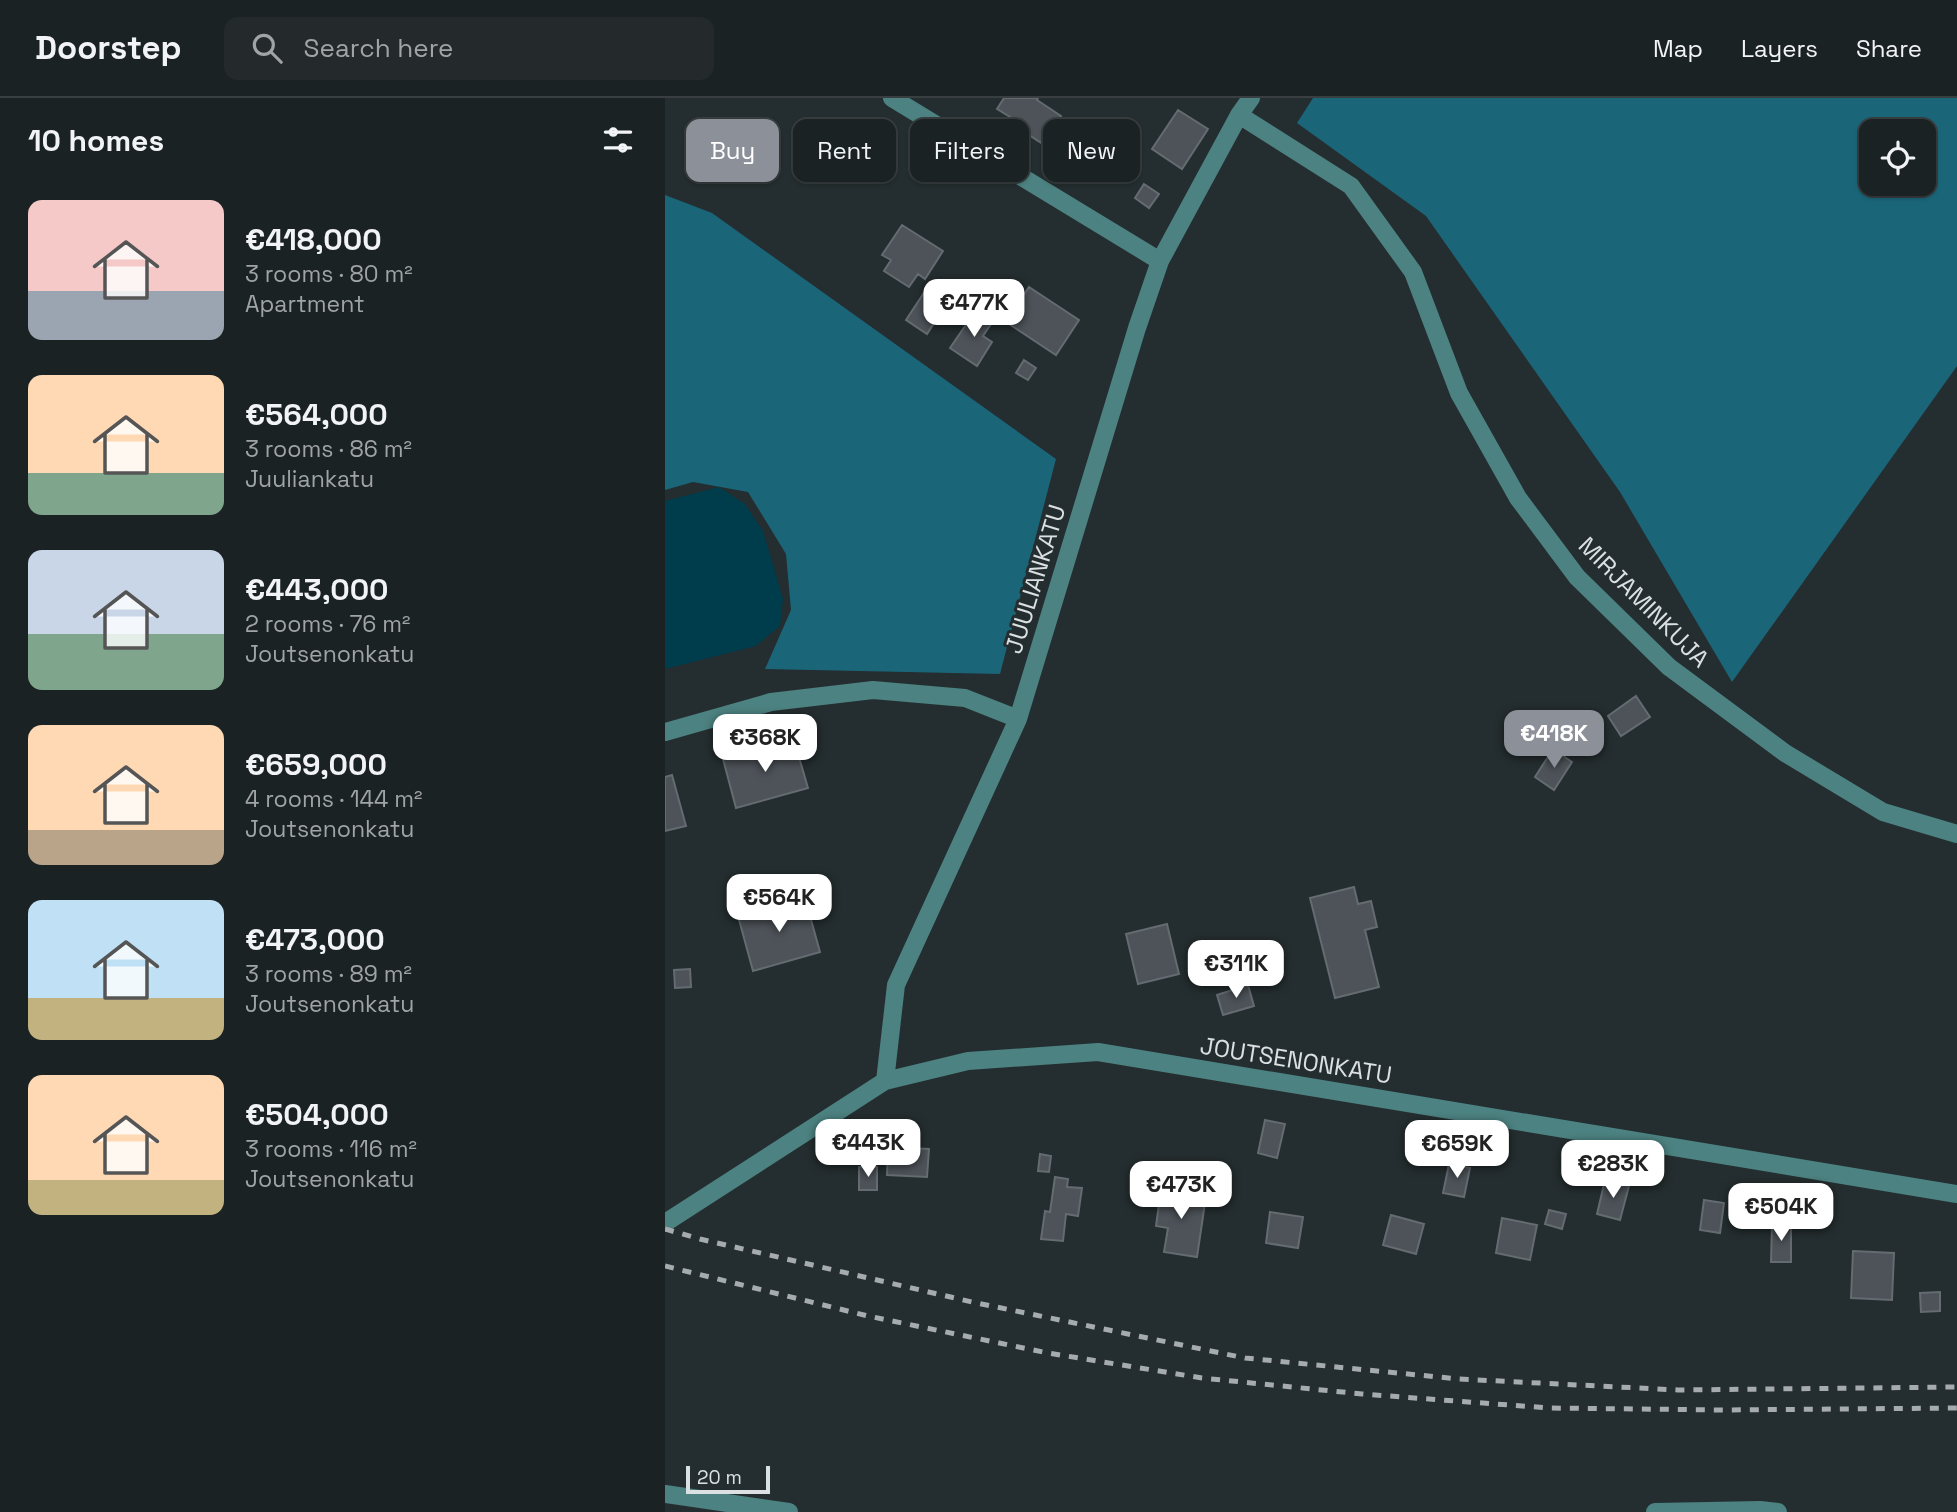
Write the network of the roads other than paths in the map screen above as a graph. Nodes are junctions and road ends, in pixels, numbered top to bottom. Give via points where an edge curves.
1 (892, 98) edge
2 (1251, 98) edge
3 (1240, 116) junction
4 (1160, 261) junction
5 (1018, 719) junction
6 (665, 732) edge
7 (1957, 834) edge
8 (885, 1080) junction
9 (1957, 1194) edge
10 (665, 1223) edge
11 (665, 1494) edge
12 (789, 1512) edge
13 (1655, 1512) edge
14 (1779, 1512) edge

1 - 4 street
2 - 3 street, JUULIANKATU
3 - 4 street, JUULIANKATU
3 - 7 street, MIRJAMINKUJA via 1351,186 1413,272 1459,393 1518,498 1577,577 1669,667 1785,753 1883,812
4 - 5 street, JUULIANKATU
5 - 6 street via 965,698 873,690 771,702
5 - 8 street, JUULIANKATU via 895,985
8 - 9 street, JOUTSENONKATU via 968,1061 1098,1052
8 - 10 street, JOUTSENONKATU
11 - 12 street
13 - 14 street

